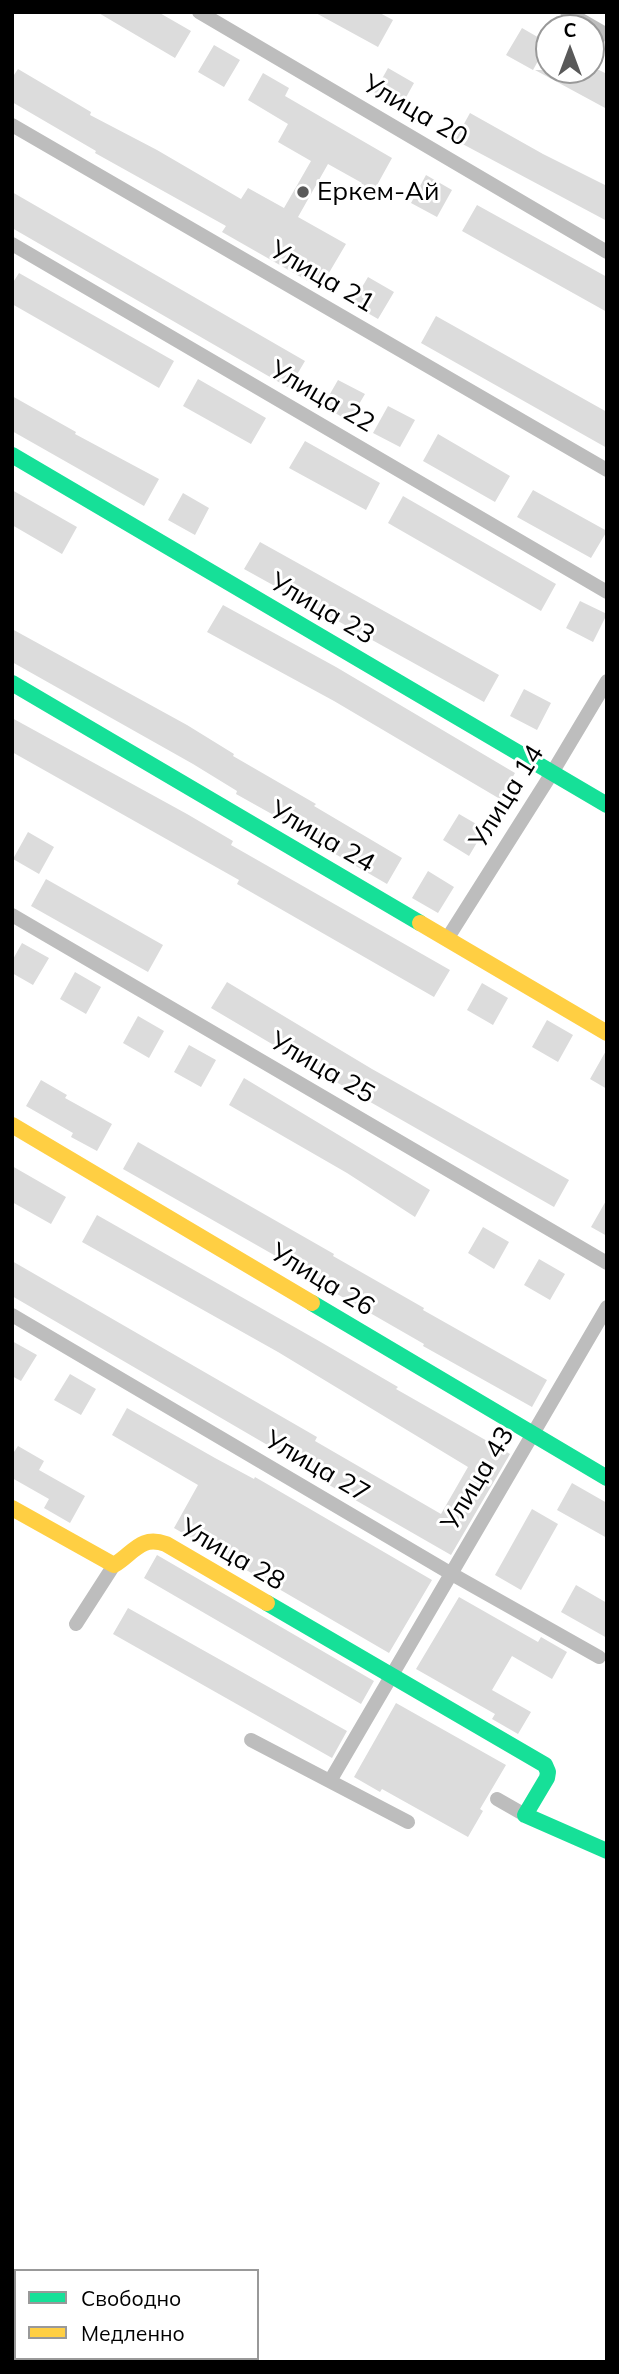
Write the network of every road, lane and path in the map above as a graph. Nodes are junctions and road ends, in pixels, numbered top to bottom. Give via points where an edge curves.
1 (199, 12) edge
2 (567, 12) edge
3 (607, 35) edge
4 (12, 125) edge
5 (12, 244) edge
6 (607, 252) edge
7 (12, 455) edge
8 (607, 470) edge
9 (607, 592) edge
10 (607, 681) edge
11 (12, 683) edge
12 (552, 774) junction
13 (607, 806) edge
14 (12, 915) edge
15 (447, 939) junction
16 (607, 1033) edge
17 (12, 1125) edge
18 (607, 1263) edge
19 (607, 1307) edge
20 (12, 1315) edge
21 (533, 1434) junction
22 (607, 1478) edge
23 (12, 1508) edge
24 (114, 1565) junction
25 (450, 1573) junction
26 (75, 1624) dead end
27 (600, 1657) dead end
28 (391, 1676) junction
29 (251, 1740) dead end
30 (330, 1781) junction
31 (497, 1799) dead end
32 (525, 1815) junction
33 (408, 1822) dead end
34 (607, 1851) edge

1 - 6 street, Улица 20
2 - 3 street
4 - 8 street, Улица 21
5 - 9 street, Улица 22
7 - 12 street, Улица 23
10 - 12 street, Улица 14
11 - 15 street, Улица 24
12 - 13 street, Улица 23
12 - 15 street, Улица 14
14 - 18 street, Улица 25
15 - 16 street, Улица 24
17 - 21 street, Улица 26
19 - 21 street, Улица 43
20 - 25 street, Улица 27
21 - 22 street, Улица 26
21 - 25 street, Улица 43
23 - 24 street
24 - 26 street
24 - 28 street, Улица 28 via 146,1540 156,1540
25 - 27 street, Улица 27
25 - 28 street, Улица 43
28 - 30 street, Улица 43
28 - 32 street via 545,1765 547,1779
29 - 30 street
30 - 33 street
31 - 32 street
32 - 34 street

